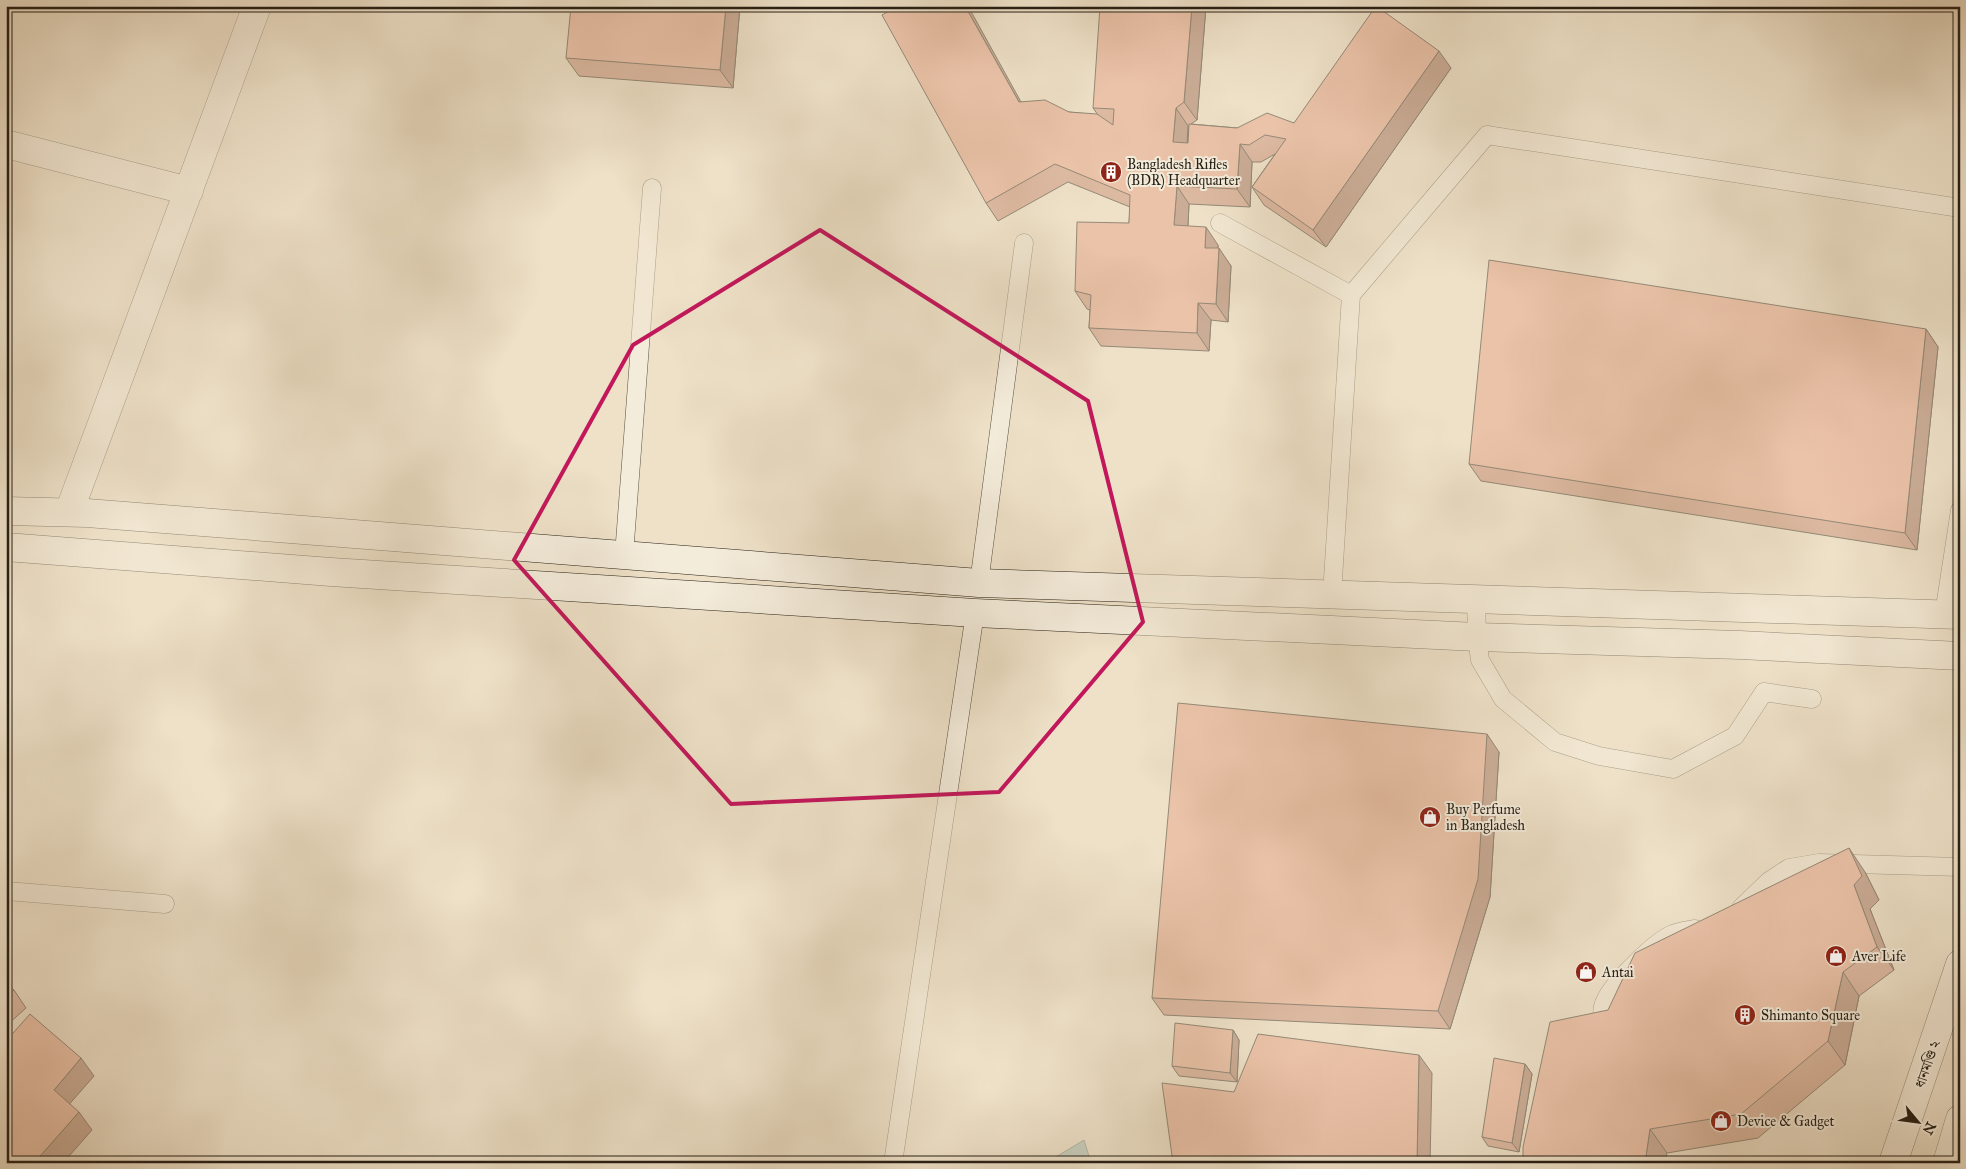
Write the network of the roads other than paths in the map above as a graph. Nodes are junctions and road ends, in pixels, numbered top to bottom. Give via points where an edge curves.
1 (257, 6) edge
2 (6, 144) edge
3 (652, 188) dead end
4 (189, 191) junction
5 (1960, 208) edge
6 (1220, 223) dead end
7 (1024, 243) dead end
8 (1352, 295) junction
9 (1960, 510) edge
10 (6, 511) edge
11 (69, 512) junction
12 (6, 547) edge
13 (624, 555) junction
14 (979, 583) junction
15 (1332, 595) junction
16 (1476, 598) junction
17 (975, 613) junction
18 (1952, 614) edge
19 (1331, 630) junction
20 (1477, 637) junction
21 (1960, 656) edge
22 (1812, 699) dead end
23 (1960, 867) edge
24 (7, 891) edge
25 (164, 904) dead end
26 (1729, 918) edge
27 (1711, 925) edge
28 (1960, 964) edge
29 (1606, 1047) edge
30 (1960, 1119) edge
31 (893, 1163) edge
32 (1893, 1163) edge
33 (1947, 1163) edge

1 - 4 street
2 - 4 street
3 - 13 lane
4 - 11 street
5 - 8 lane via 1487,135
6 - 8 lane
7 - 14 lane
8 - 15 lane
9 - 18 lane
10 - 11 street
11 - 13 street
12 - 17 street via 331,572
13 - 14 street
14 - 15 street
14 - 17 street
15 - 16 street
15 - 19 street
16 - 18 street
16 - 20 lane
17 - 19 street
17 - 31 lane
19 - 20 street
20 - 21 street
20 - 22 lane via 1480,660 1503,699 1554,742 1599,756 1673,769 1735,736 1764,692
23 - 26 lane via 1819,864 1789,868
24 - 25 lane
27 - 29 lane via 1673,934 1658,943 1628,971 1604,1001 1602,1022
28 - 32 street, ধানমণ্ডি ২
30 - 33 street

